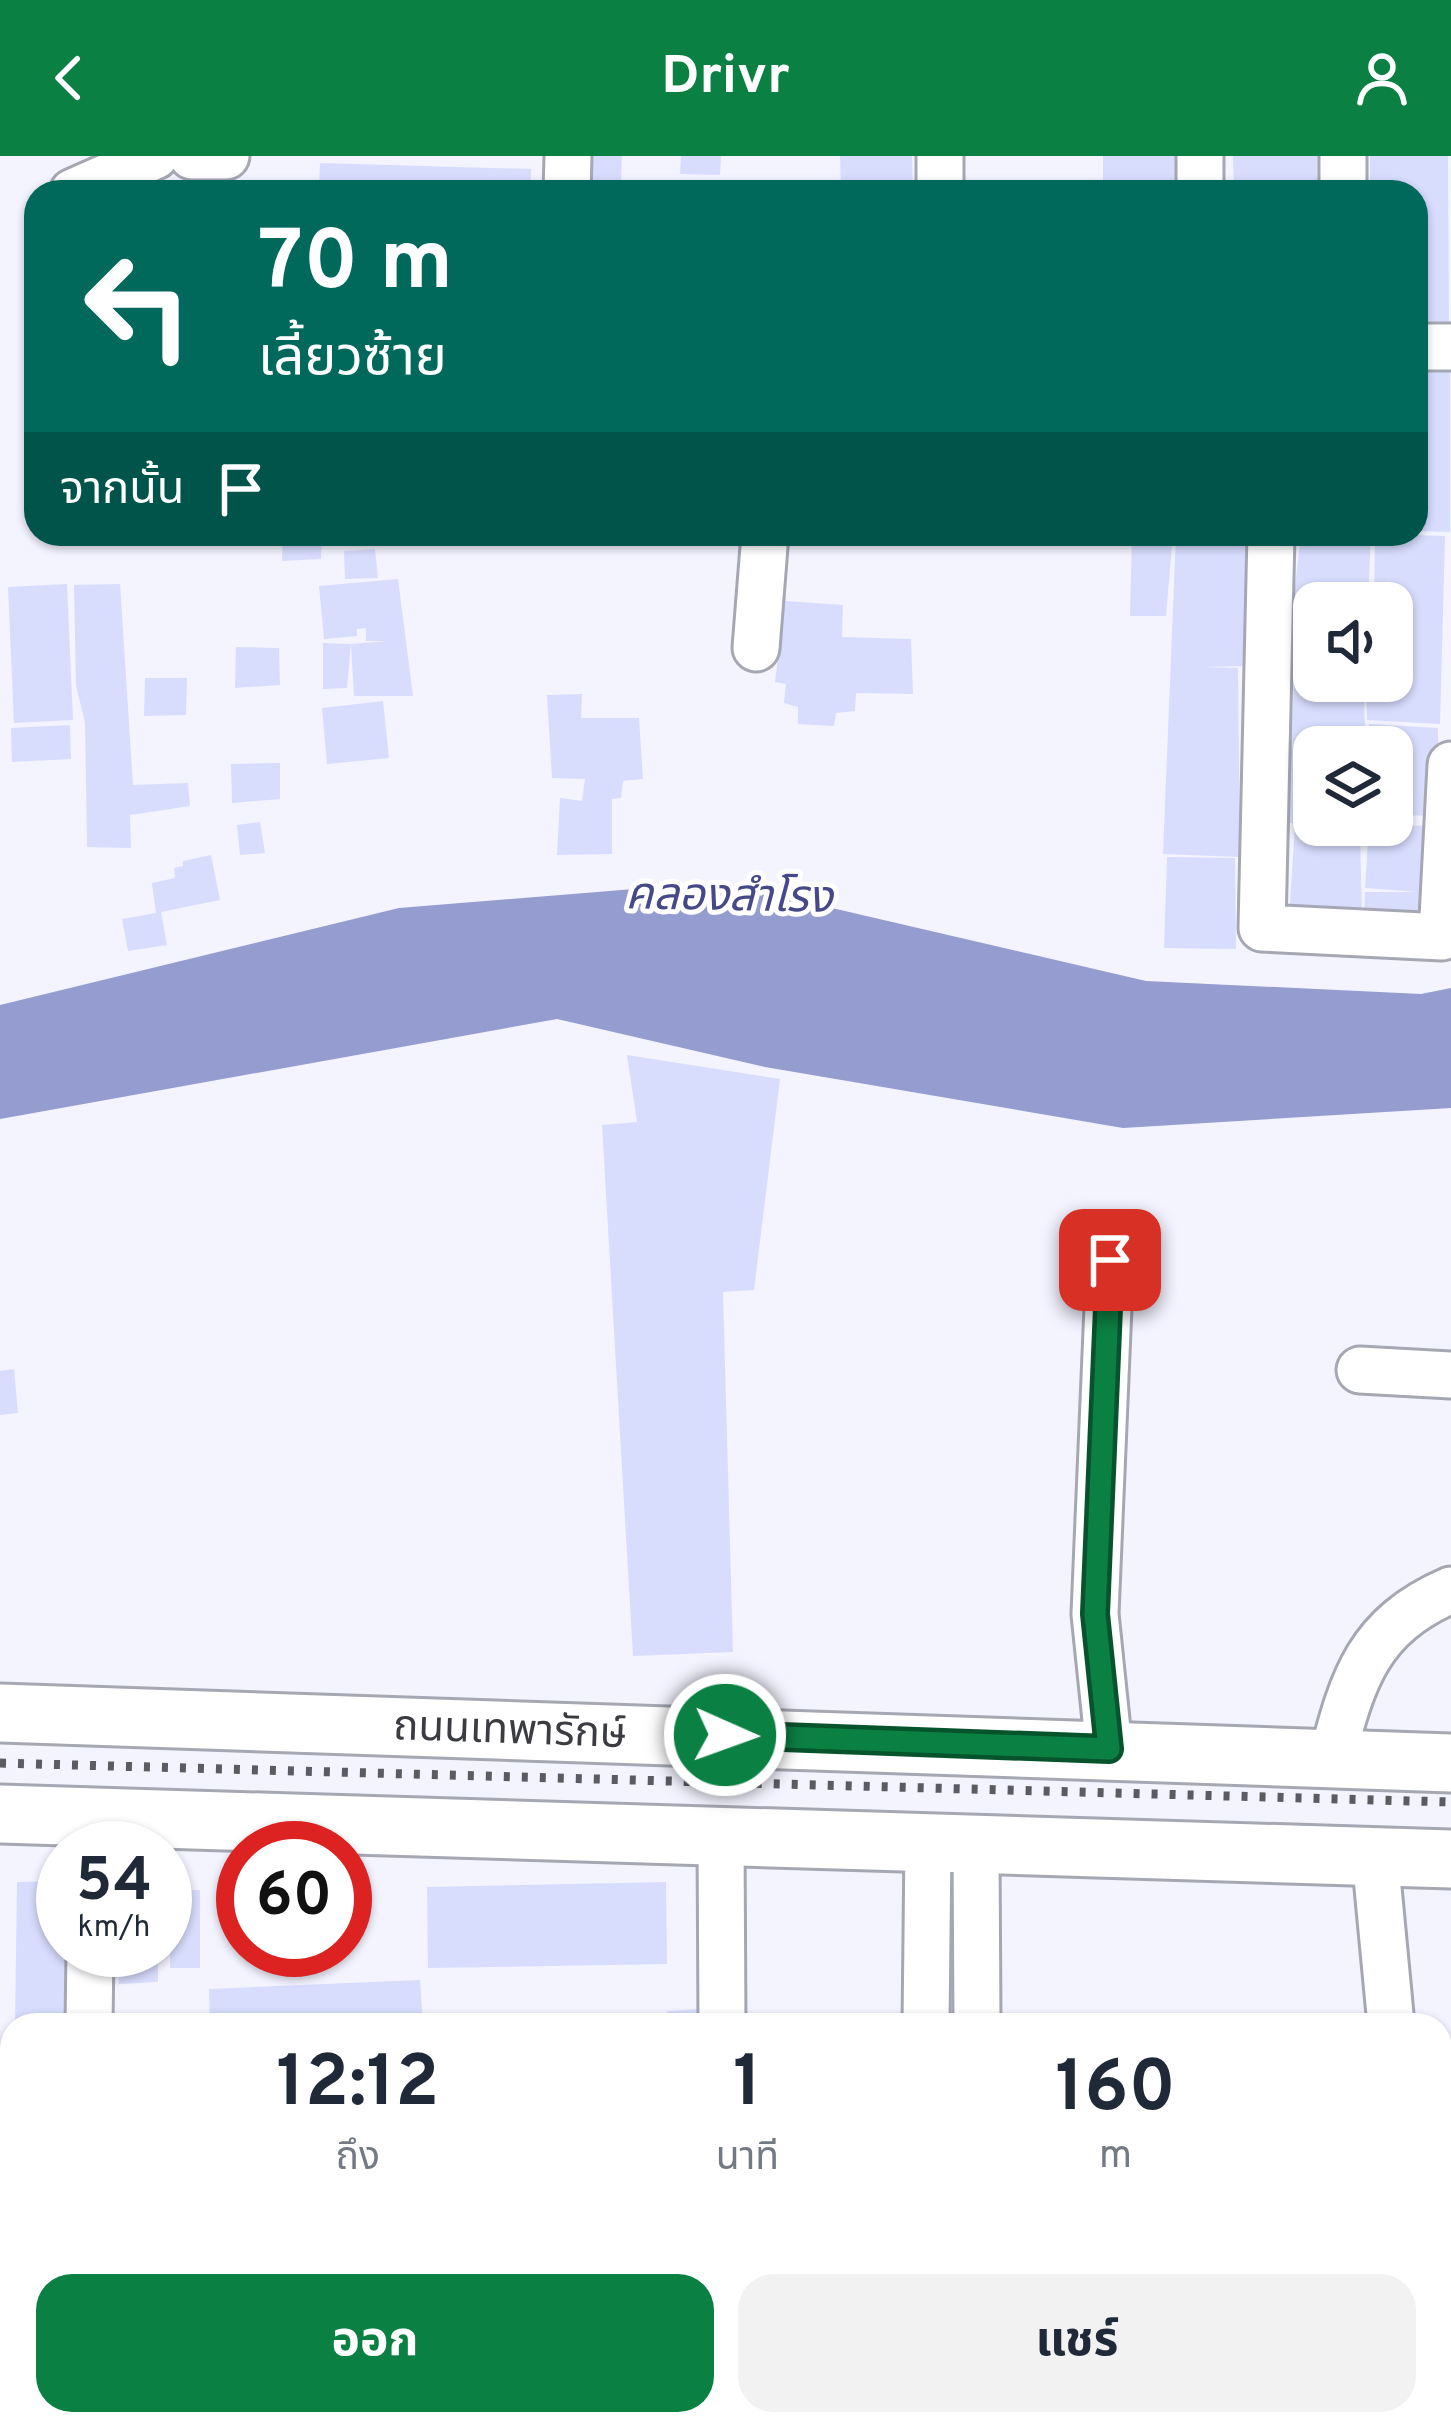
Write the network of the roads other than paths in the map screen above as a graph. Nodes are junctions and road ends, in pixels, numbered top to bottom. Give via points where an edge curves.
1 (154, 156) edge
2 (100, 180) edge
3 (764, 546) edge
4 (1271, 546) edge
5 (756, 648) dead end
6 (1451, 765) edge
7 (1110, 1260) dead end
8 (1360, 1370) dead end
9 (1451, 1375) edge
10 (1451, 1590) edge
11 (0, 1713) edge
12 (1109, 1749) junction
13 (1332, 1758) junction
14 (1451, 1762) edge
15 (0, 1814) edge
16 (36, 1821) edge
17 (192, 1834) edge
18 (721, 1839) junction
19 (952, 1846) junction
20 (1375, 1856) junction
21 (1451, 1858) edge
22 (90, 1977) edge
23 (89, 2013) edge
24 (722, 2013) edge
25 (928, 2013) edge
26 (975, 2013) edge
27 (1389, 2013) edge

1 - 2 street
3 - 5 street
4 - 6 street via 1262,928 1442,937
7 - 12 street via 1095,1593
8 - 9 street
10 - 13 street via 1377,1643 1353,1677
11 - 12 main road, ถนนเทพารักษ์
12 - 13 main road, ถนนเทพารักษ์
13 - 14 main road, ถนนเทพารักษ์
15 - 16 main road
17 - 18 main road
18 - 19 main road
18 - 24 street
19 - 20 main road
19 - 25 street
19 - 26 street
20 - 21 main road
20 - 27 street
22 - 23 street

